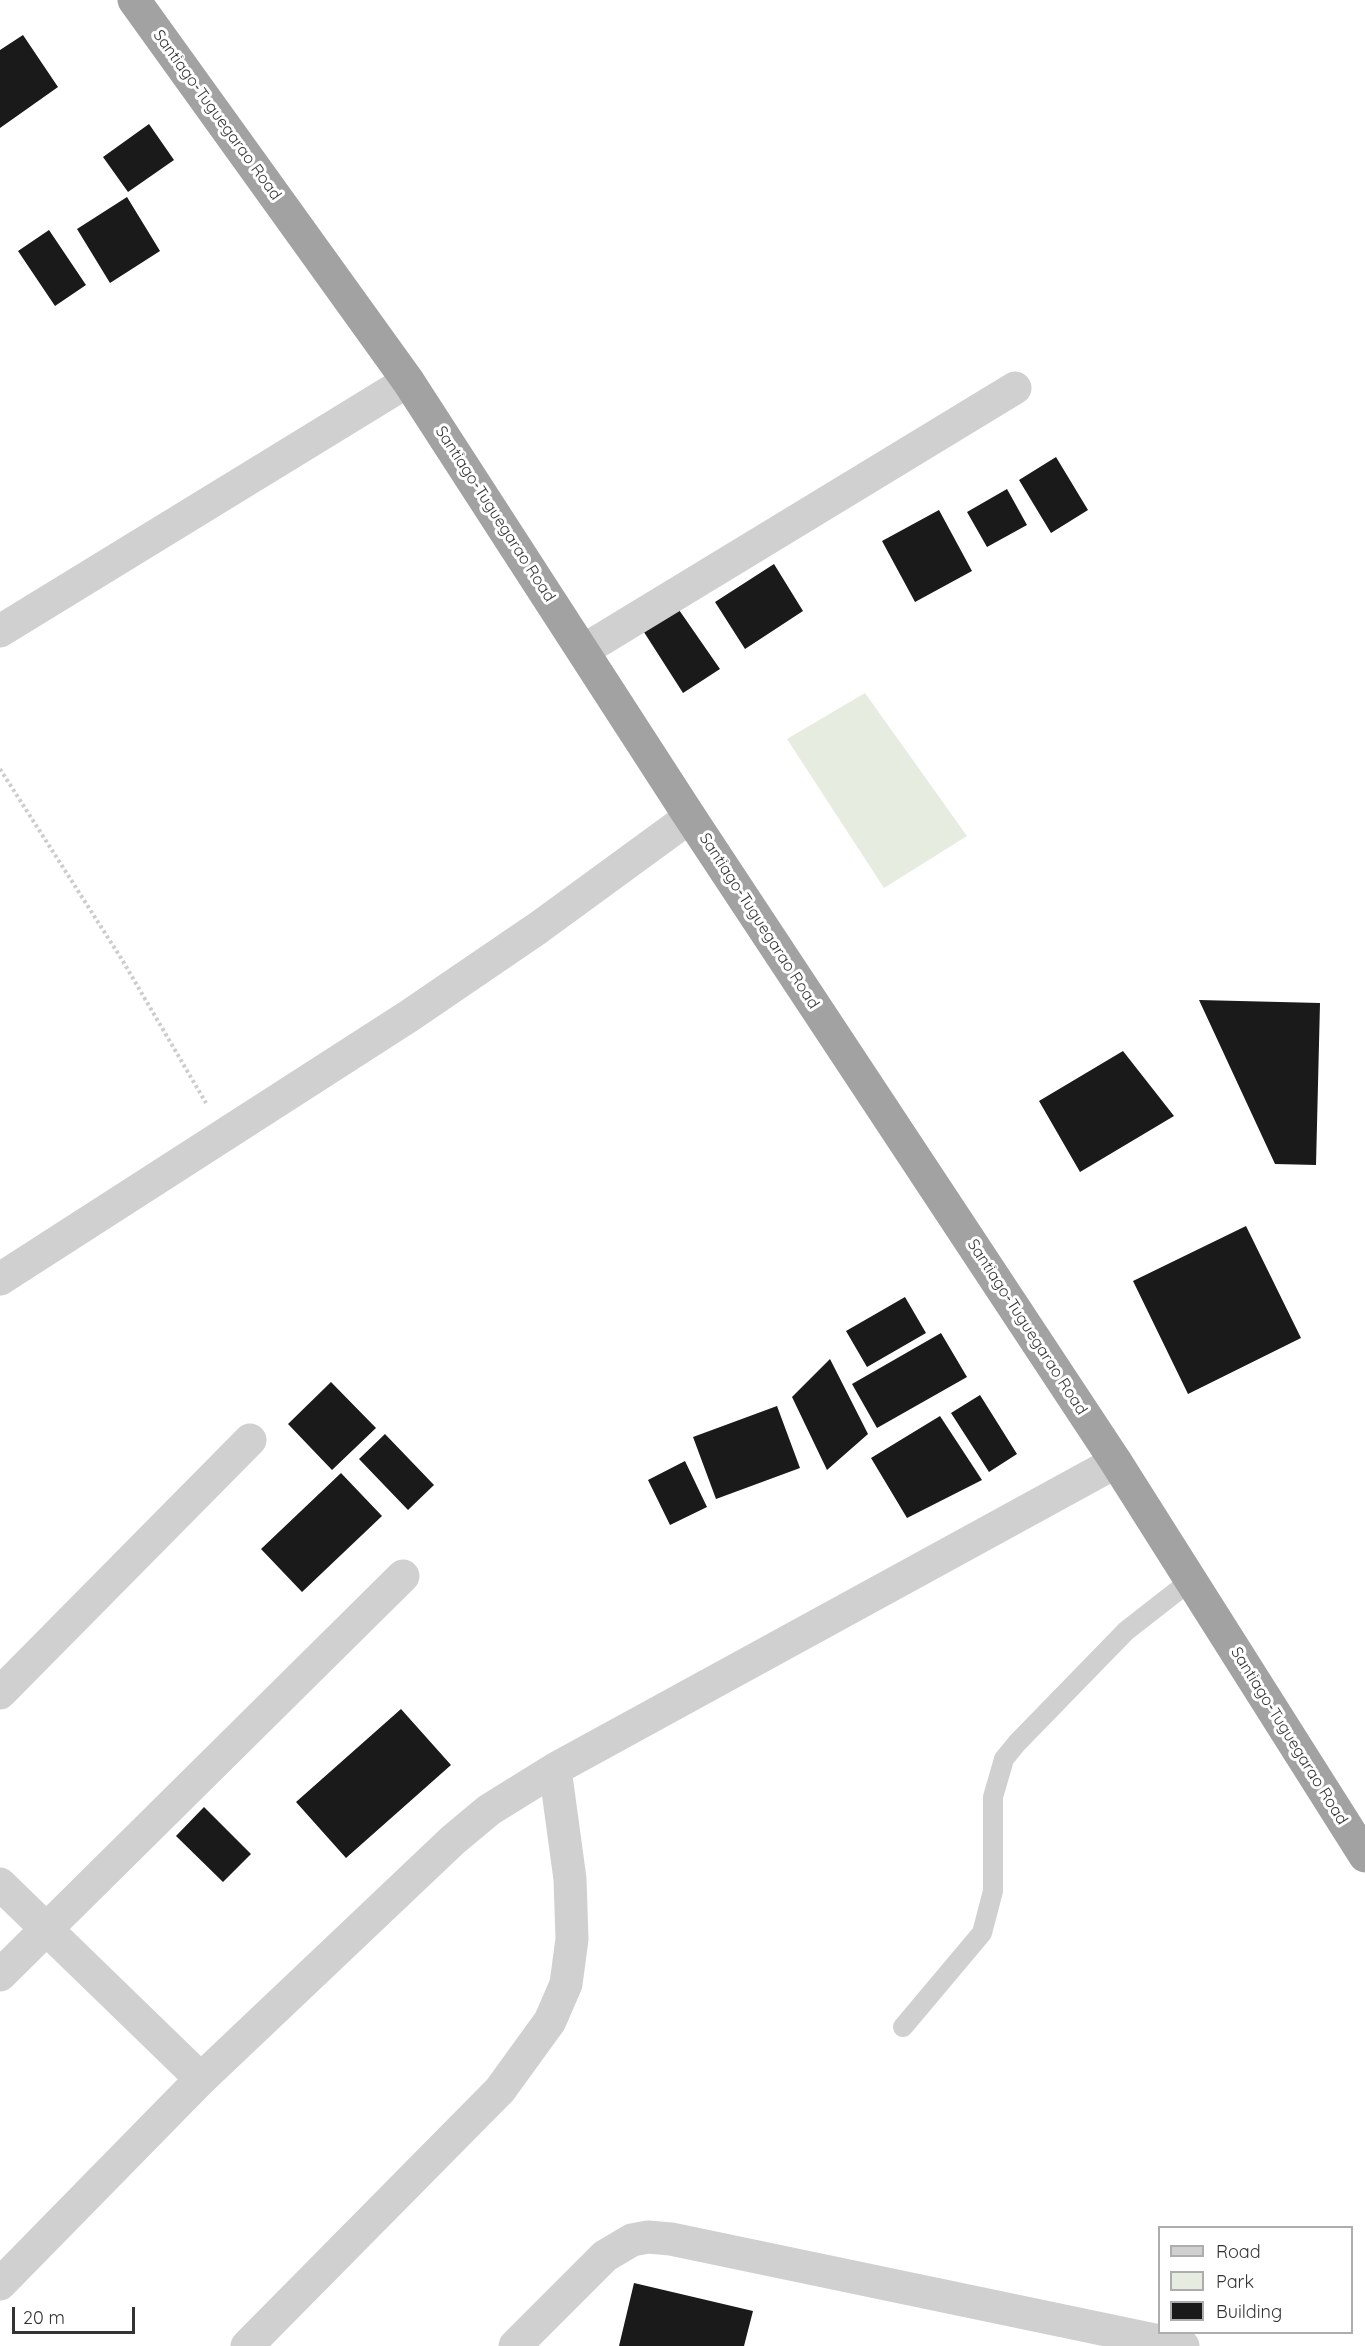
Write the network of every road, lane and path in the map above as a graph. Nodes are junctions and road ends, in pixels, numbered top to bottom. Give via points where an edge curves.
1 (134, 0) edge
2 (408, 381) junction
3 (1015, 388) dead end
4 (0, 631) edge
5 (584, 650) junction
6 (0, 769) edge
7 (690, 817) junction
8 (224, 1135) junction
9 (0, 1279) edge
10 (250, 1440) dead end
11 (1116, 1462) junction
12 (403, 1576) dead end
13 (1190, 1581) junction
14 (0, 1693) edge
15 (555, 1769) junction
16 (1365, 1856) edge
17 (0, 1884) edge
18 (45, 1929) junction
19 (0, 1975) edge
20 (903, 2027) dead end
21 (201, 2079) junction
22 (0, 2284) edge
23 (1165, 2345) edge
24 (247, 2346) edge
25 (515, 2346) edge

1 - 2 highway, Santiago-Tuguegarao Road
2 - 4 street
2 - 5 highway, Santiago-Tuguegarao Road
3 - 5 street
5 - 7 highway, Santiago-Tuguegarao Road
6 - 8 path via 121,957
7 - 8 street via 409,1016
7 - 11 highway, Santiago-Tuguegarao Road
8 - 9 street
10 - 14 street
11 - 13 highway, Santiago-Tuguegarao Road
11 - 15 street
12 - 18 street
13 - 16 highway, Santiago-Tuguegarao Road
13 - 20 lane via 1126,1631 1004,1759 993,1797 993,1891 982,1933
15 - 21 street via 489,1810 453,1840
15 - 24 street via 570,1879 572,1939 566,1983 550,2021 500,2090
17 - 18 street
18 - 19 street
18 - 21 street
21 - 22 street
23 - 25 street via 648,2237 632,2240 605,2256

